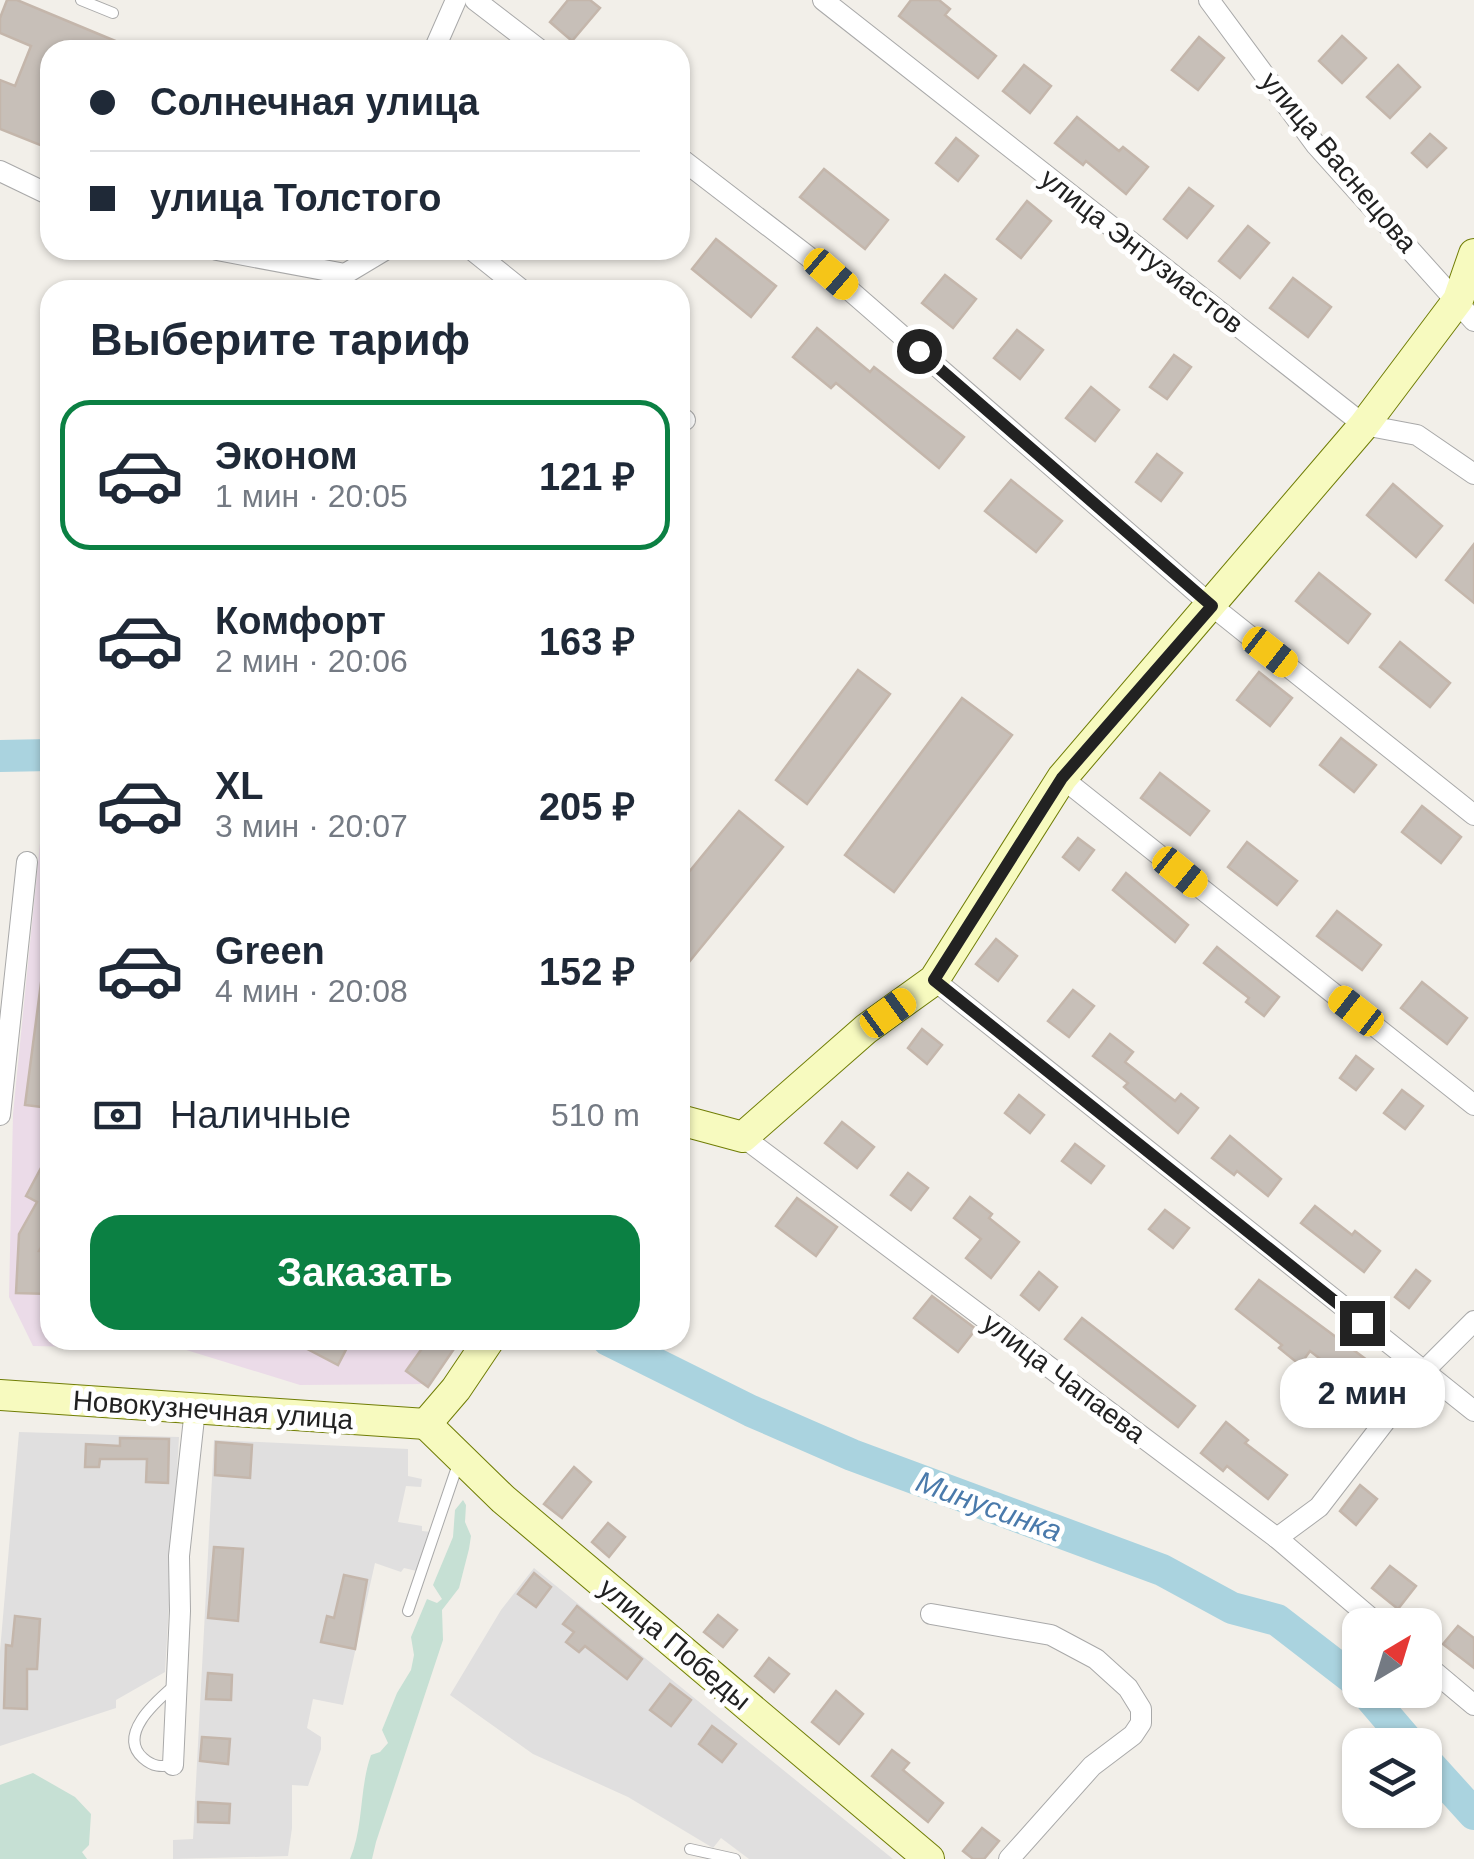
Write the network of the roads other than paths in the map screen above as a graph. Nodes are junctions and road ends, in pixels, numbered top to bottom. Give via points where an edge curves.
1 (81, 0) edge
2 (456, 0) edge
3 (476, 0) edge
4 (824, 0) edge
5 (1209, 0) edge
6 (113, 14) dead end
7 (438, 40) edge
8 (527, 40) edge
9 (690, 166) edge
10 (0, 171) edge
11 (40, 190) edge
12 (1474, 254) edge
13 (270, 260) edge
14 (368, 260) edge
15 (484, 260) edge
16 (510, 280) edge
17 (1466, 310) edge
18 (1364, 425) junction
19 (1474, 474) edge
20 (1212, 606) junction
21 (1062, 778) junction
22 (1474, 815) edge
23 (27, 862) dead end
24 (934, 980) junction
25 (1474, 1104) edge
26 (0, 1115) edge
27 (690, 1123) edge
28 (743, 1137) junction
29 (1474, 1321) edge
30 (482, 1350) edge
31 (1423, 1372) junction
32 (0, 1395) edge
33 (195, 1409) junction
34 (1474, 1411) edge
35 (426, 1424) junction
36 (460, 1459) junction
37 (1277, 1538) junction
38 (1360, 1608) edge
39 (408, 1611) dead end
40 (931, 1614) dead end
41 (1442, 1678) edge
42 (176, 1684) junction
43 (1474, 1705) edge
44 (173, 1765) joint
45 (690, 1850) dead end
46 (735, 1859) edge
47 (929, 1859) edge
48 (1008, 1859) edge

1 - 6 lane
2 - 7 street
3 - 8 street
4 - 18 street, улица Энтузиастов
5 - 17 street, улица Васнецова via 1316,144
9 - 20 street via 831,274
10 - 11 street
12 - 17 street
13 - 14 street via 345,274
15 - 16 street
17 - 18 street
18 - 19 street, улица Энтузиастов via 1417,435
18 - 20 street
20 - 21 street
20 - 22 street
21 - 24 street
21 - 25 street
23 - 26 street
24 - 28 street via 866,1029
24 - 31 street
27 - 28 street
28 - 37 street, улица Чапаева
29 - 31 street
30 - 35 street
31 - 34 street
31 - 37 street via 1319,1508
32 - 33 street, Новокузнечная улица
33 - 35 street, Новокузнечная улица
33 - 42 street via 179,1556
35 - 36 street, улица Победы
36 - 39 lane
36 - 47 street, улица Победы
37 - 38 street, улица Чапаева
40 - 48 street via 1051,1634 1096,1659 1141,1709 1142,1723 1133,1735 1092,1766
41 - 43 street
42 - 44 street
42 - 44 lane via 152,1705 134,1739 146,1761 159,1768
45 - 46 lane

